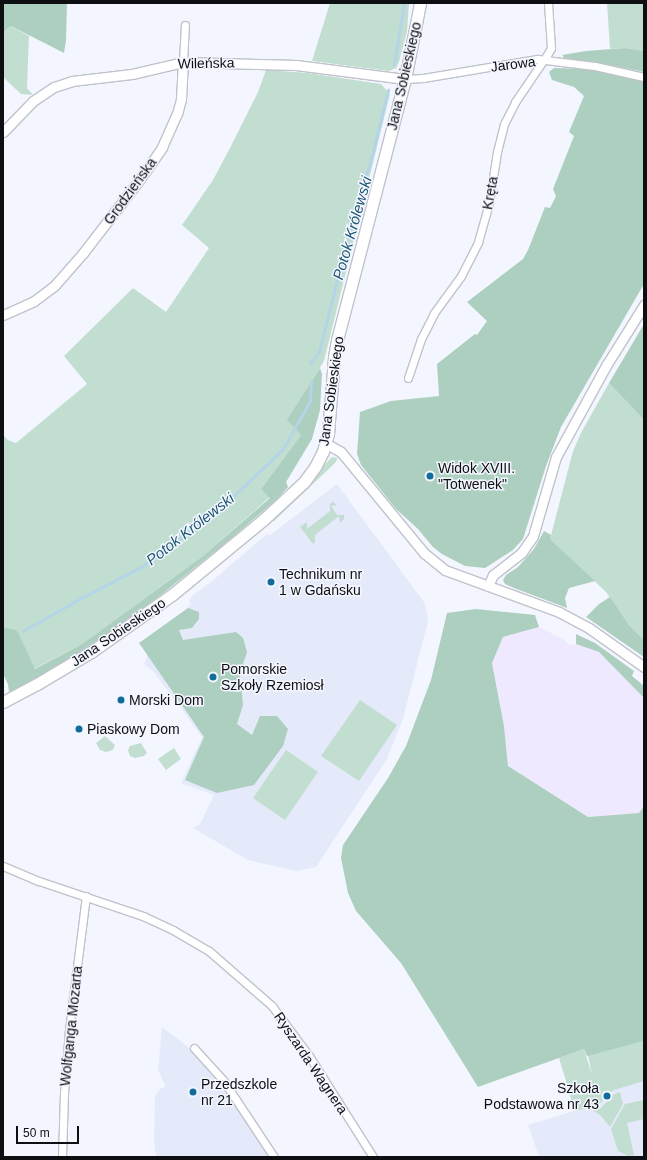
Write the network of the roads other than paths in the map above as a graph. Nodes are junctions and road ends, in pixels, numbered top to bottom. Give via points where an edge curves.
1 (420, 3) edge
2 (548, 3) edge
3 (185, 25) dead end
4 (544, 60) junction
5 (183, 62) junction
6 (644, 77) edge
7 (405, 79) junction
8 (3, 132) edge
9 (644, 305) edge
10 (3, 315) edge
11 (408, 378) dead end
12 (325, 443) junction
13 (488, 586) junction
14 (644, 666) edge
15 (3, 702) edge
16 (3, 866) edge
17 (86, 896) junction
18 (194, 1048) dead end
19 (62, 1157) edge
20 (274, 1157) edge
21 (373, 1157) edge

1 - 7 main road, Jana Sobieskiego
2 - 4 street, Kręta via 551,48
3 - 5 street, Grodzieńska
4 - 6 street, Jarowa via 595,66
4 - 7 street, Jarowa
4 - 11 street, Kręta via 509,112 500,138 489,203 478,242 461,276 434,313 421,339
5 - 7 street, Wileńska via 296,65
5 - 8 street, Wileńska via 132,74 72,81 54,87 33,101
5 - 10 street, Grodzieńska via 181,100 177,114 162,147 140,179 55,285 34,301
7 - 12 main road, Jana Sobieskiego via 336,344
9 - 13 street via 607,364 556,456 533,536 522,552 493,575
12 - 13 street via 344,456 435,563 445,570
12 - 15 main road, Jana Sobieskiego via 318,463 304,482 195,577 91,652
13 - 14 street via 589,628
16 - 17 street, Ryszarda Wagnera
17 - 19 street, Wolfganga Mozarta via 69,1030
17 - 21 street, Ryszarda Wagnera via 143,916 173,930 209,951 252,987 272,1006 300,1043
18 - 20 street via 220,1076

